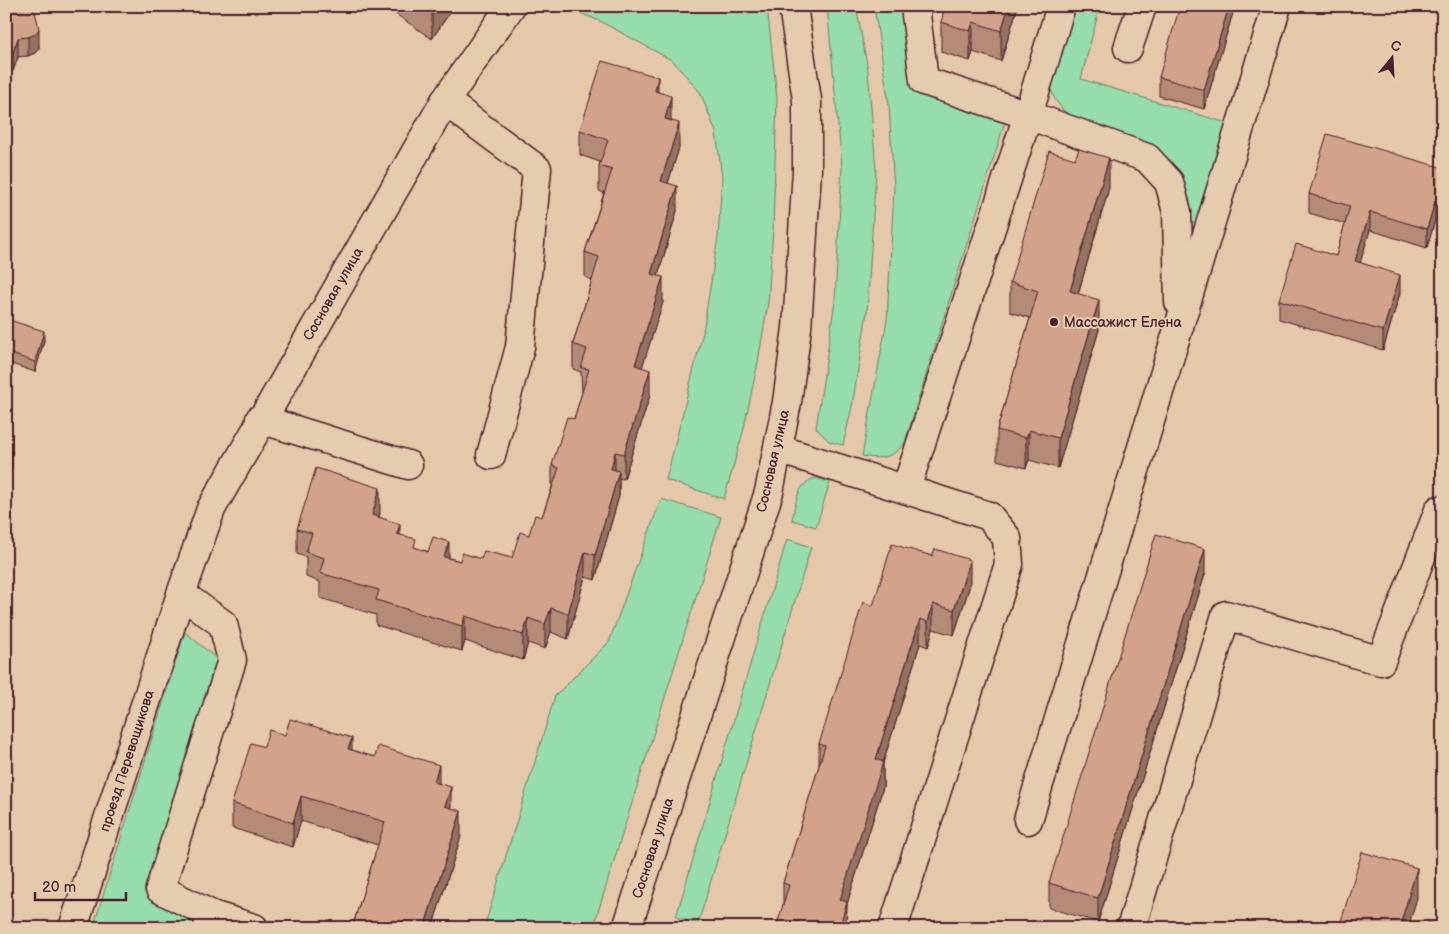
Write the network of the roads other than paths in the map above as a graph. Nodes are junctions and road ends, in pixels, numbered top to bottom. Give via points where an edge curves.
1 (511, 6) edge
2 (793, 6) edge
3 (915, 6) edge
4 (1061, 6) edge
5 (1142, 6) edge
6 (1277, 6) edge
7 (1128, 48) dead end
8 (445, 101) junction
9 (1028, 115) junction
10 (1180, 322) junction
11 (260, 419) junction
12 (778, 449) junction
13 (491, 455) dead end
14 (408, 464) dead end
15 (906, 489) junction
16 (1440, 510) dead end
17 (181, 594) junction
18 (1028, 820) dead end
19 (210, 922) edge
20 (74, 928) edge
21 (254, 928) edge
22 (628, 928) edge
23 (893, 928) edge
24 (1131, 928) edge

1 - 8 street, Сосновая улица
2 - 12 street, Сосновая улица via 807,100 807,170 797,328
3 - 9 street via 924,81
4 - 9 street
5 - 7 street
6 - 10 street
8 - 11 street, Сосновая улица
8 - 13 street via 537,169 520,347
9 - 10 street via 1147,158 1169,182 1177,212
9 - 15 street
10 - 18 street
11 - 14 street
11 - 17 street, Сосновая улица via 211,509
12 - 15 street
12 - 22 street, Сосновая улица via 769,492
15 - 23 street via 989,516 1007,538 1009,564
16 - 24 street via 1381,661 1226,615
17 - 19 street via 223,624 232,660 160,889
17 - 20 street, проезд Перевощикова
19 - 21 street

